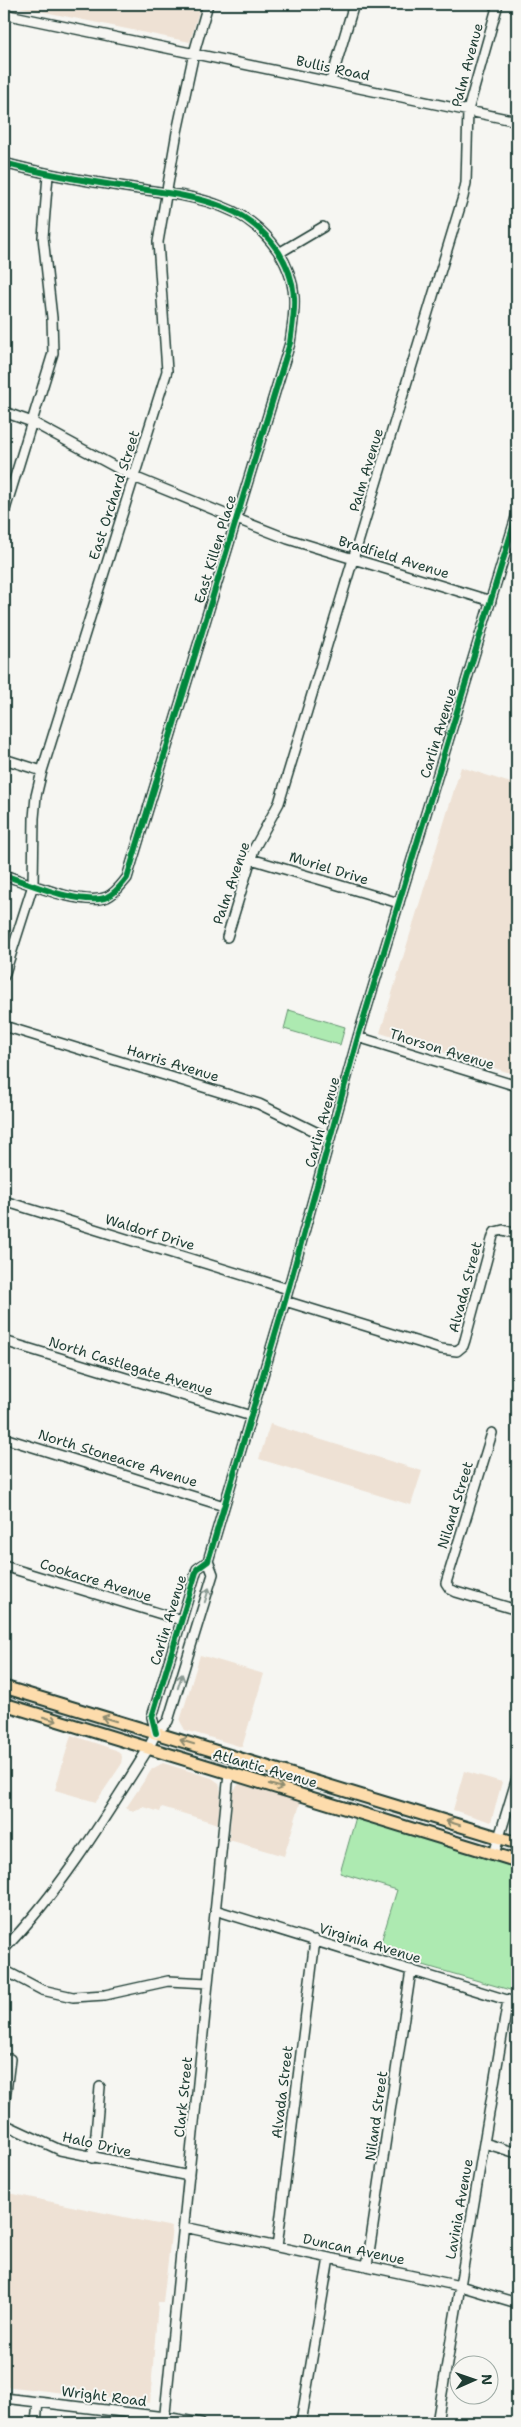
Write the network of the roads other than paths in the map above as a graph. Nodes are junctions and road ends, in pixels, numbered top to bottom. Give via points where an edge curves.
1 (208, 4) edge
2 (354, 4) edge
3 (498, 4) edge
4 (4, 14) edge
5 (194, 53) junction
6 (331, 81) junction
7 (468, 110) junction
8 (517, 121) edge
9 (4, 163) edge
10 (48, 175) junction
11 (165, 193) junction
12 (323, 227) dead end
13 (279, 253) junction
14 (4, 412) edge
15 (32, 422) junction
16 (134, 476) junction
17 (4, 513) edge
18 (237, 519) junction
19 (516, 519) edge
20 (353, 559) junction
21 (491, 602) junction
22 (4, 760) edge
23 (42, 771) junction
24 (252, 858) junction
25 (4, 875) edge
26 (33, 885) junction
27 (399, 903) junction
28 (227, 937) dead end
29 (4, 976) edge
30 (4, 1026) edge
31 (358, 1037) junction
32 (517, 1086) edge
33 (330, 1139) junction
34 (4, 1202) edge
35 (517, 1234) edge
36 (288, 1289) junction
37 (284, 1301) junction
38 (4, 1341) edge
39 (251, 1416) junction
40 (492, 1433) dead end
41 (4, 1438) edge
42 (224, 1506) junction
43 (208, 1561) junction
44 (4, 1566) edge
45 (517, 1610) edge
46 (181, 1620) junction
47 (4, 1689) edge
48 (4, 1704) edge
49 (156, 1733) junction
50 (148, 1749) junction
51 (229, 1773) junction
52 (517, 1778) edge
53 (499, 1838) junction
54 (517, 1843) edge
55 (494, 1854) junction
56 (517, 1861) edge
57 (216, 1910) junction
58 (315, 1940) junction
59 (4, 1949) edge
60 (4, 1970) edge
61 (411, 1970) junction
62 (208, 1983) junction
63 (513, 2001) edge
64 (10, 2059) dead end
65 (100, 2087) dead end
66 (4, 2108) edge
67 (4, 2124) edge
68 (484, 2143) junction
69 (517, 2153) edge
70 (92, 2158) junction
71 (189, 2176) junction
72 (184, 2227) junction
73 (277, 2247) junction
74 (329, 2258) junction
75 (368, 2266) junction
76 (460, 2286) junction
77 (517, 2303) edge
78 (4, 2398) edge
79 (38, 2402) junction
80 (164, 2420) edge
81 (36, 2423) edge
82 (201, 2423) edge
83 (301, 2423) edge
84 (437, 2423) edge

1 - 5 street, East Orchard Street
2 - 6 street
3 - 7 street, Palm Avenue
4 - 5 street, Bullis Road
5 - 6 street, Bullis Road
5 - 11 street, East Orchard Street
6 - 7 street, Bullis Road
7 - 8 street, Bullis Road
7 - 20 street, Palm Avenue via 463,197
9 - 10 street, East Killen Place
10 - 11 street, East Killen Place
10 - 15 street via 42,237 53,353
11 - 13 street, East Killen Place via 234,212 261,229
11 - 16 street, East Orchard Street via 158,260 167,371
12 - 13 street
13 - 18 street, East Killen Place via 294,296 294,319 290,343
14 - 15 street, Bradfield Avenue
15 - 16 street, Bradfield Avenue
15 - 17 street
16 - 18 street, Bradfield Avenue
16 - 23 street, East Orchard Street
18 - 20 street, Bradfield Avenue
18 - 26 street, East Killen Place via 127,878 114,893 94,900
19 - 21 street, Carlin Avenue
20 - 21 street, Bradfield Avenue
20 - 24 street, Palm Avenue via 279,803
21 - 27 street, Carlin Avenue
22 - 23 street
23 - 26 street, East Orchard Street via 34,818
24 - 27 street, Muriel Drive
24 - 28 street, Palm Avenue
25 - 26 street, East Killen Place
26 - 29 street, East Orchard Street
27 - 31 street, Carlin Avenue
30 - 33 street, Harris Avenue via 259,1104
31 - 32 street, Thorson Avenue
31 - 33 street, Carlin Avenue
33 - 36 street, Carlin Avenue
34 - 36 street, Waldorf Drive
35 - 37 street, Alvada Street via 498,1231 493,1236 463,1346 457,1350 441,1349
36 - 37 street, Carlin Avenue
37 - 39 street, Carlin Avenue
38 - 39 street, North Castlegate Avenue
39 - 42 street, Carlin Avenue
40 - 45 street, Niland Street via 447,1575 448,1586 456,1592
41 - 42 street, North Stoneacre Avenue
42 - 43 street, Carlin Avenue
43 - 46 street, Carlin Avenue via 197,1569
49 -> 43 street, Carlin Avenue via 168,1721 208,1592 213,1574
44 - 46 street, Cookacre Avenue
46 - 49 street, Carlin Avenue via 152,1717
49 -> 47 main road, Atlantic Avenue
48 -> 50 main road, Atlantic Avenue
49 - 50 street, Carlin Avenue
53 -> 49 main road, Atlantic Avenue
50 - 51 main road, Atlantic Avenue
50 - 59 street, Carlin Avenue via 75,1862
51 -> 55 main road, Atlantic Avenue
51 - 57 street, Clark Street
52 - 53 street
53 - 54 main road, Atlantic Avenue
53 - 55 street
55 - 56 main road, Atlantic Avenue
57 - 58 street, Virginia Avenue
57 - 62 street, Clark Street
58 - 61 street, Virginia Avenue
58 - 73 street, Alvada Street
60 - 62 street via 42,1990 73,1997 105,1995 160,1982
61 - 63 street, Virginia Avenue
61 - 75 street, Niland Street
62 - 71 street, Clark Street
63 - 68 street, Lavinia Avenue
64 - 66 street
65 - 70 street
67 - 70 street, Halo Drive via 50,2147
68 - 69 street
68 - 76 street, Lavinia Avenue
70 - 71 street, Halo Drive
71 - 72 street, Clark Street
72 - 73 street, Duncan Avenue
72 - 80 street, Clark Street
73 - 74 street, Duncan Avenue
74 - 75 street, Duncan Avenue
74 - 83 street
75 - 76 street, Duncan Avenue
76 - 77 street, Duncan Avenue
76 - 84 street, Lavinia Avenue
78 - 79 street, Wright Road
79 - 80 street, Wright Road
79 - 81 street
80 - 82 street, Wright Road

